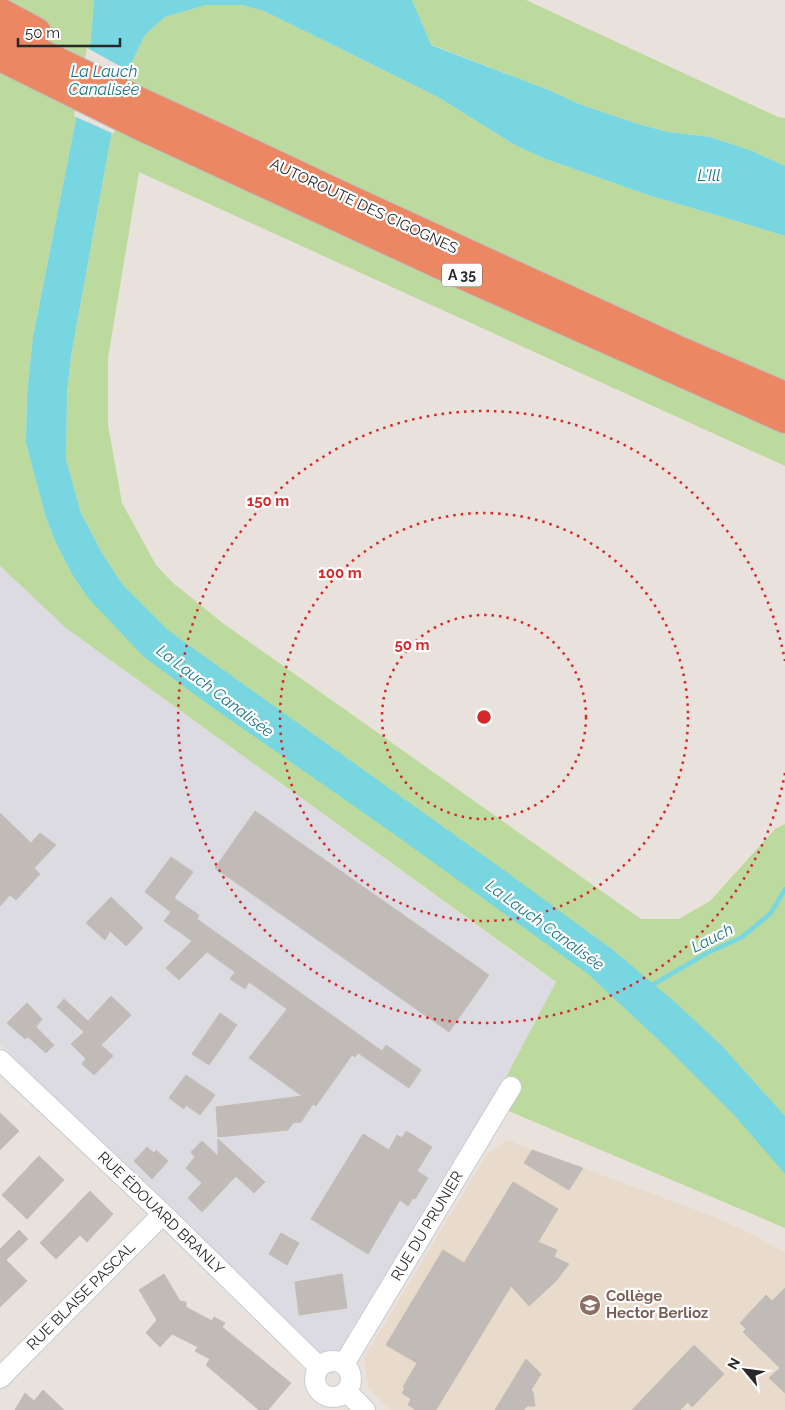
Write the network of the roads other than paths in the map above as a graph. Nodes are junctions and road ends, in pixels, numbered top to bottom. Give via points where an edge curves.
1 (0, 12) edge
2 (0, 33) edge
3 (0, 57) edge
4 (70, 70) junction
5 (144, 107) junction
6 (785, 396) edge
7 (785, 419) edge
8 (0, 1060) edge
9 (510, 1087) dead end
10 (163, 1214) junction
11 (344, 1364) junction
12 (320, 1367) junction
13 (0, 1378) edge
14 (346, 1392) junction
15 (320, 1403) edge
16 (364, 1410) edge

1 - 4 highway
2 - 4 highway, AUTOROUTE DES CIGOGNES / A 35
3 - 4 highway, AUTOROUTE DES CIGOGNES / A 35
4 - 5 highway, AUTOROUTE DES CIGOGNES / A 35
5 - 6 highway, AUTOROUTE DES CIGOGNES / A 35 via 202,117 215,136 465,253
5 - 7 highway, AUTOROUTE DES CIGOGNES / A 35 via 448,269
8 - 10 street, RUE ÉDOUARD BRANLY
9 - 11 street, RUE DU PRUNIER
10 - 12 street, RUE ÉDOUARD BRANLY
10 - 13 street, RUE BLAISE PASCAL
11 - 12 street via 331,1361
11 - 14 street via 350,1372 351,1382
12 - 15 street via 316,1374
14 - 15 street
14 - 16 street

